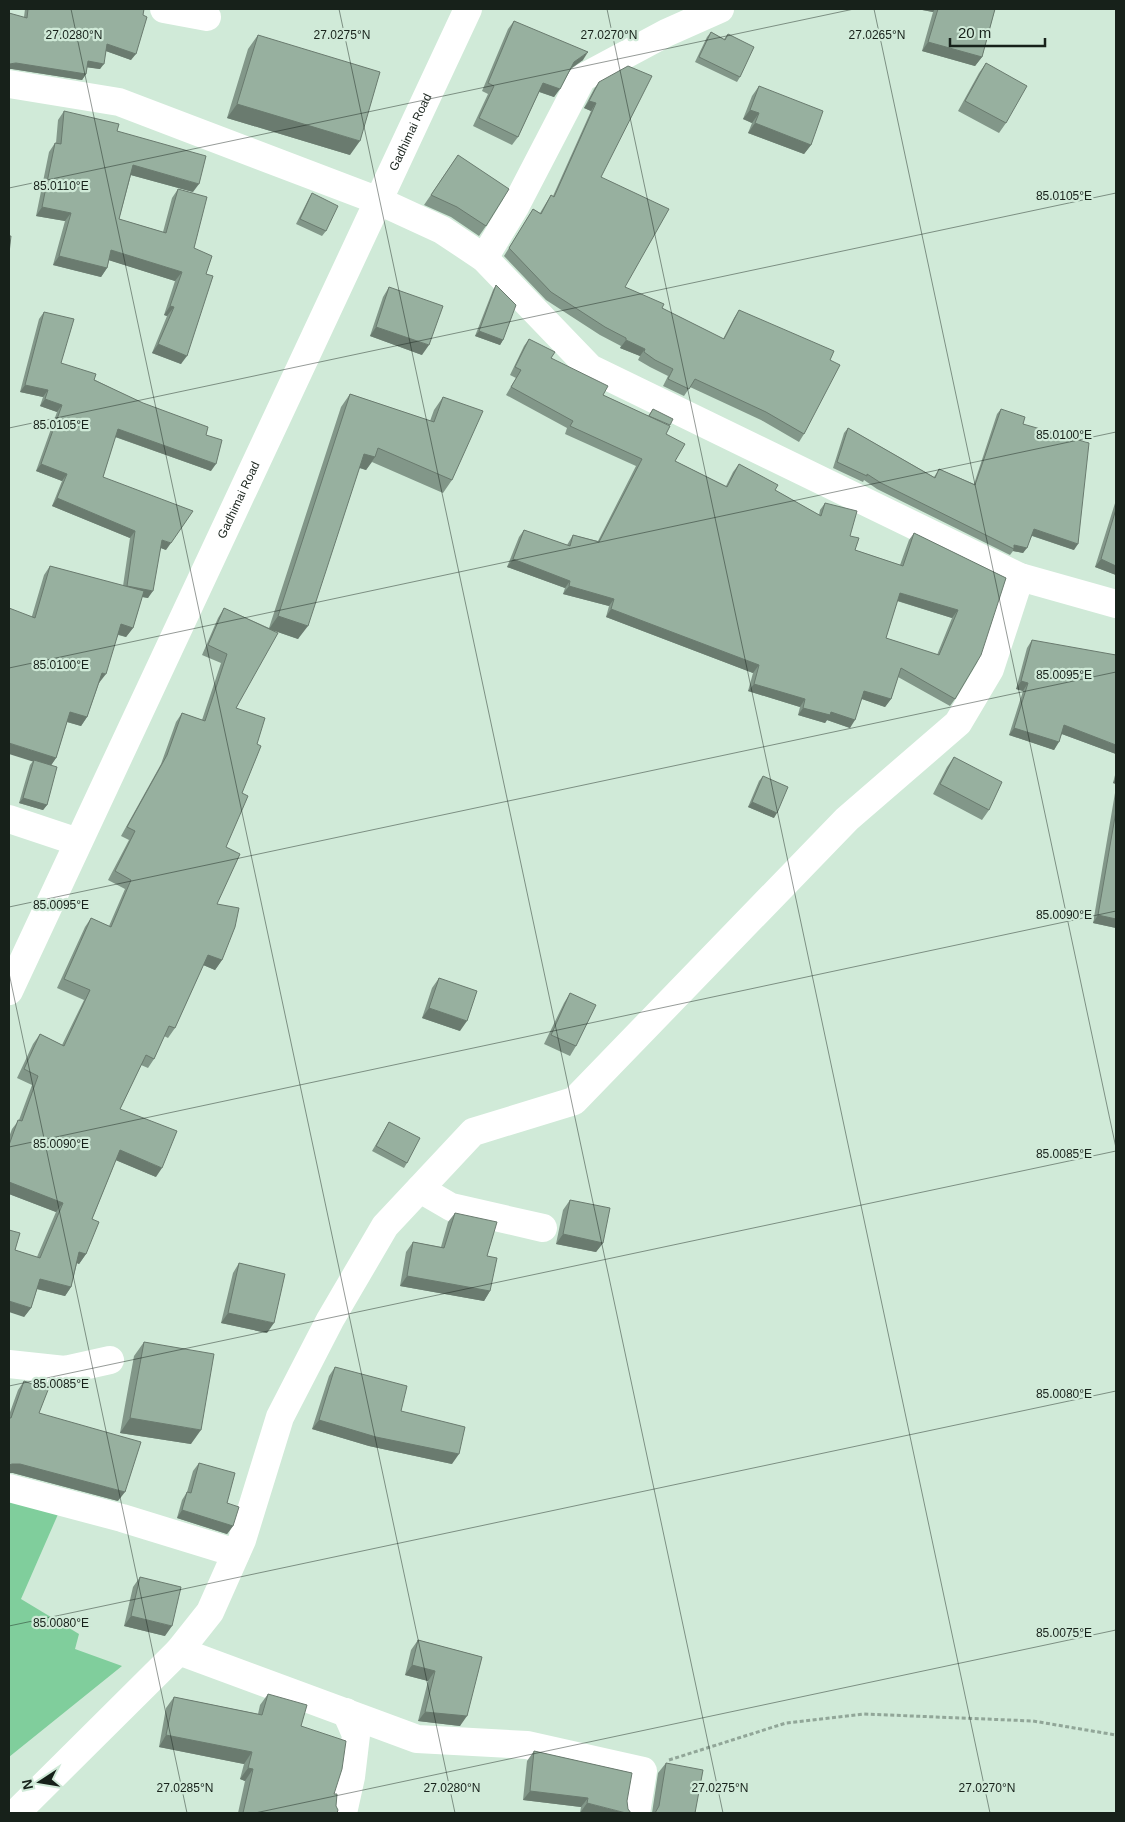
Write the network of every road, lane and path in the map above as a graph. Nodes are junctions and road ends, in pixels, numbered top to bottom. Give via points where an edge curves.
1 (164, 9) edge
2 (468, 9) edge
3 (720, 9) edge
4 (207, 17) dead end
5 (9, 84) edge
6 (379, 201) junction
7 (484, 258) junction
8 (1020, 577) junction
9 (1116, 604) edge
10 (9, 820) edge
11 (78, 842) junction
12 (9, 991) edge
13 (420, 1189) junction
14 (543, 1228) dead end
15 (110, 1360) dead end
16 (9, 1364) edge
17 (9, 1488) edge
18 (236, 1553) junction
19 (178, 1651) junction
20 (346, 1712) junction
21 (1116, 1735) edge
22 (643, 1771) junction
23 (16, 1813) edge
24 (343, 1813) edge
25 (636, 1813) edge

1 - 4 street
2 - 6 street, Gadhimai Road
3 - 7 street via 666,33 582,78 515,207
5 - 6 street via 119,102
6 - 7 street via 442,230
6 - 11 street, Gadhimai Road
7 - 8 street via 590,368
8 - 9 street
8 - 13 street via 990,669 958,723 847,819 574,1101 473,1132
10 - 11 street
11 - 12 street, Gadhimai Road
13 - 14 street via 451,1207
13 - 18 street via 385,1226 330,1320 280,1417
15 - 16 street via 66,1370
17 - 18 street
18 - 19 street via 210,1612
19 - 20 street
19 - 23 street
20 - 22 street via 417,1739 527,1745
20 - 24 street via 356,1735
21 - 22 path via 1032,1721 864,1714 786,1723
22 - 25 street

